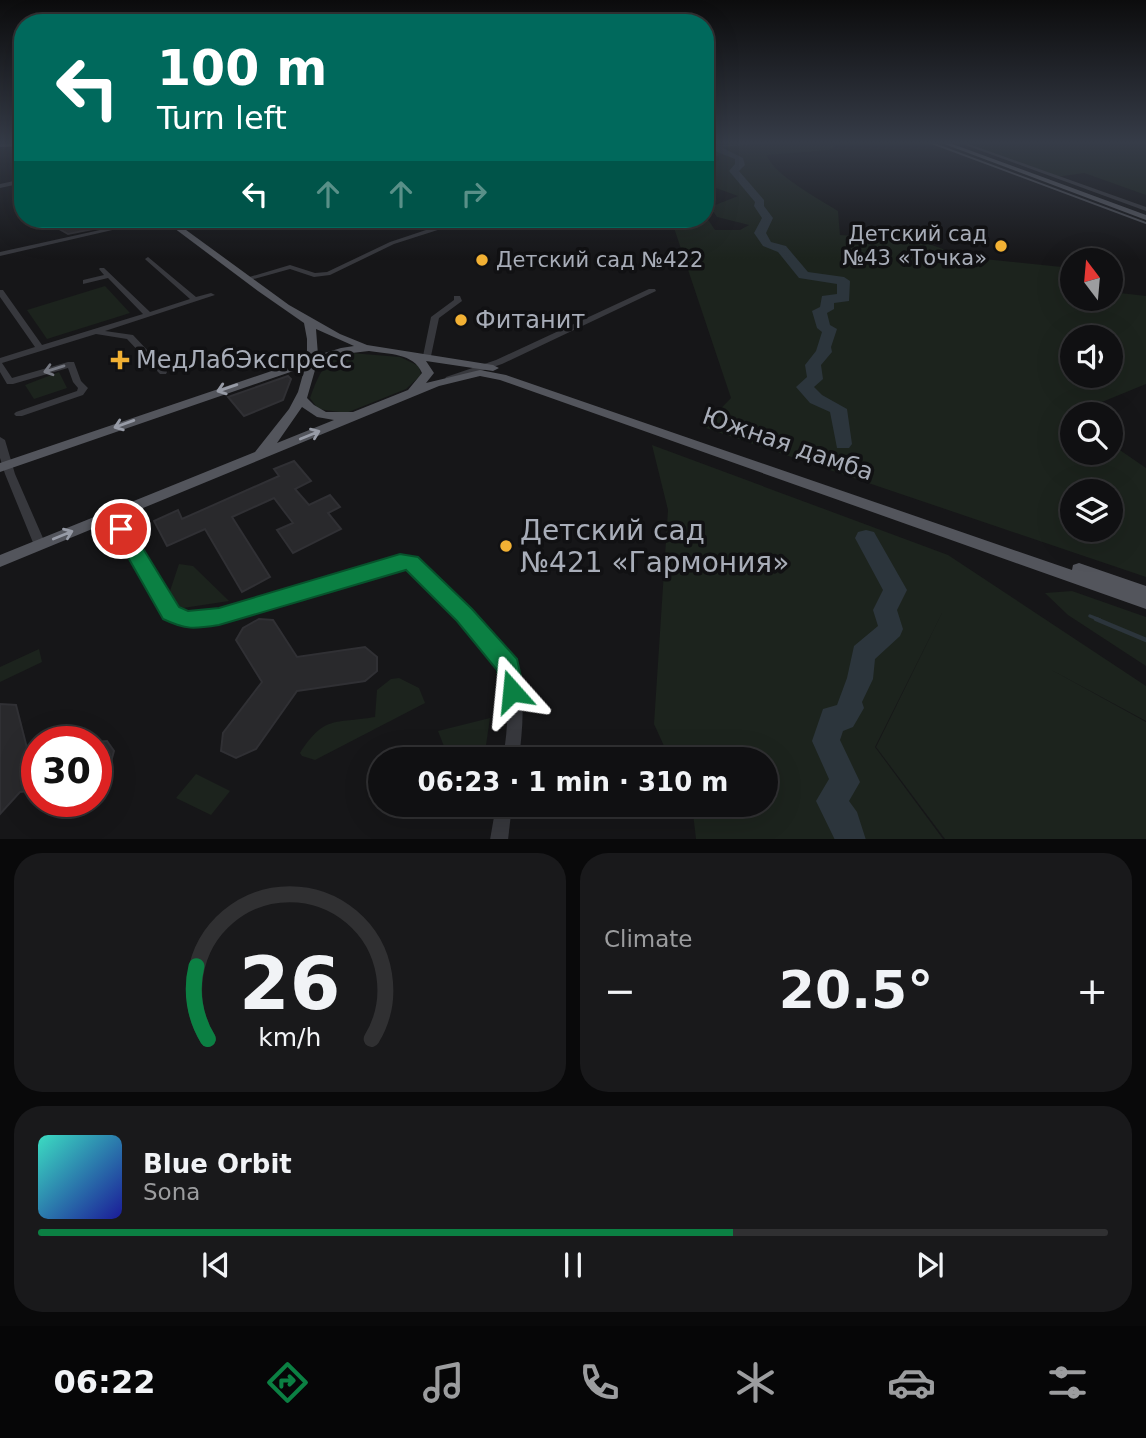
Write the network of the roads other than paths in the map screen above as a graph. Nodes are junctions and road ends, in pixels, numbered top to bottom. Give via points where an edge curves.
1 (1047, 181) edge
2 (1068, 181) edge
3 (1146, 209) edge
4 (1146, 218) edge
5 (117, 228) edge
6 (179, 228) edge
7 (427, 228) edge
8 (438, 228) edge
9 (431, 230) junction
10 (0, 254) edge
11 (148, 259) dead end
12 (250, 278) junction
13 (86, 282) dead end
14 (652, 291) dead end
15 (0, 292) edge
16 (211, 295) dead end
17 (457, 298) dead end
18 (195, 300) junction
19 (148, 314) junction
20 (309, 321) junction
21 (94, 331) junction
22 (40, 348) junction
23 (369, 348) junction
24 (412, 354) junction
25 (427, 356) junction
26 (312, 359) junction
27 (0, 363) edge
28 (485, 366) junction
29 (163, 372) dead end
30 (435, 383) junction
31 (406, 395) junction
32 (300, 397) junction
33 (364, 413) junction
34 (19, 414) dead end
35 (0, 440) edge
36 (255, 457) junction
37 (4, 467) edge
38 (115, 514) junction
39 (40, 545) junction
40 (0, 561) edge
41 (1146, 592) edge
42 (1146, 602) edge
43 (511, 747) edge
44 (502, 817) edge
45 (499, 839) edge

1 - 4 main road
2 - 3 street
5 - 10 street
6 - 12 main road
7 - 9 street
8 - 9 street
9 - 12 street via 328,274 289,267
11 - 18 street
12 - 20 main road
13 - 19 street via 106,272
14 - 28 street
15 - 22 street
16 - 18 street
17 - 25 street via 435,317
18 - 19 street
19 - 21 street
20 - 23 main road
20 - 26 main road via 314,337
21 - 22 street
21 - 29 street via 130,337
22 - 27 street
23 - 24 main road, Южная дамба
23 - 26 main road
24 - 25 main road, Южная дамба
24 - 31 main road via 428,373 422,384
25 - 28 main road, Южная дамба
26 - 32 main road
26 -> 37 main road
34 -> 27 street via 80,393 83,388 71,365 10,382
28 - 30 street
28 - 41 main road, Южная дамба
30 - 31 main road, Южная дамба
30 - 42 main road, Южная дамба via 480,373 502,377
31 - 33 main road, Южная дамба
32 - 33 main road via 313,412 326,416
32 - 36 main road via 288,425
36 -> 33 main road, Южная дамба
35 - 37 street
36 - 38 main road, Южная дамба
37 - 39 street
39 -> 38 main road, Южная дамба
38 - 43 street via 171,613 187,620 219,617 411,562 508,666
39 - 40 main road, Южная дамба
44 - 45 street

